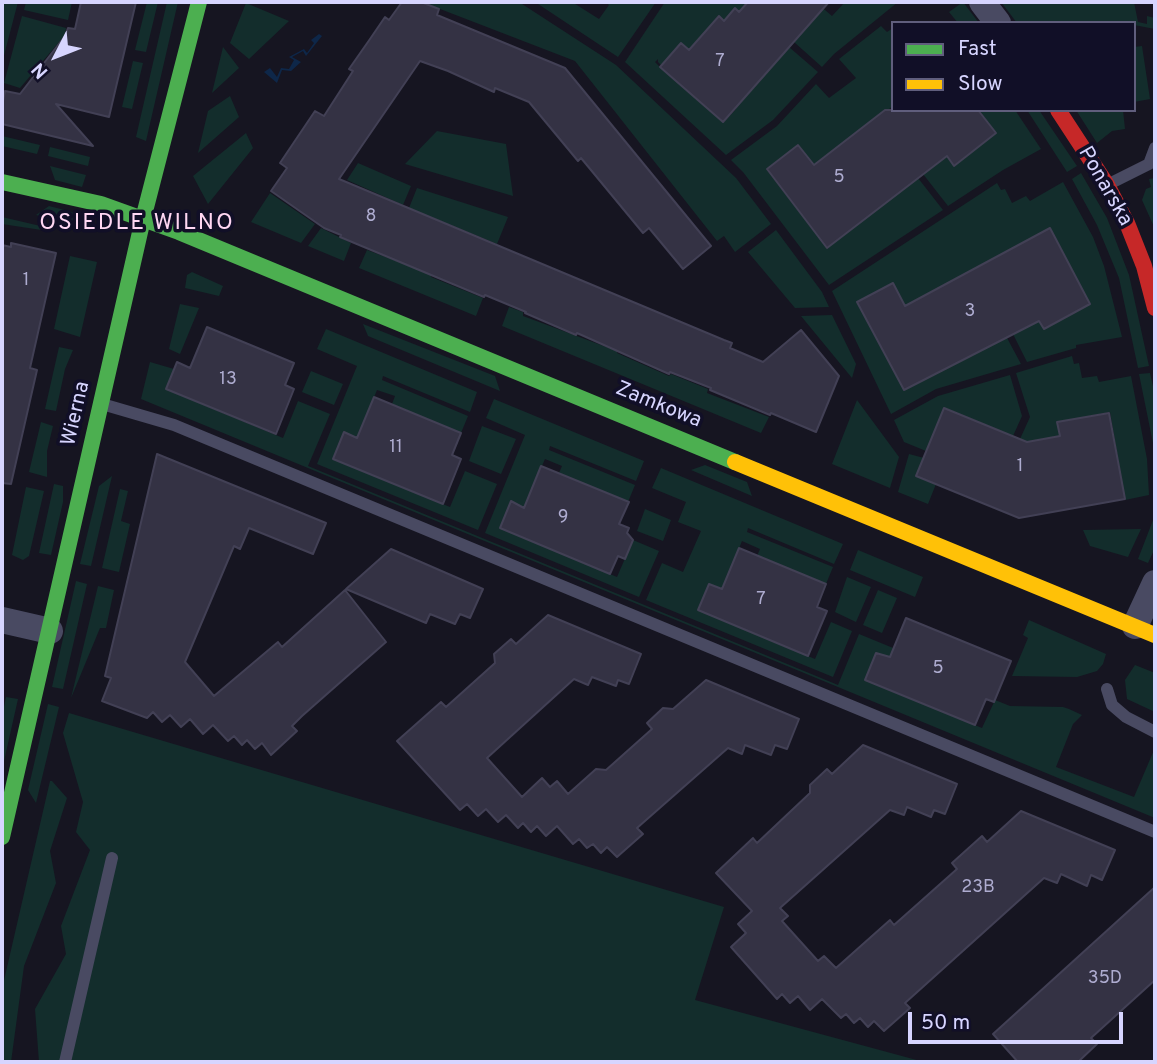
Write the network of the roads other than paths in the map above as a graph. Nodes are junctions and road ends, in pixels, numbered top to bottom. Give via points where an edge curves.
1 (199, 2) edge
2 (982, 2) edge
3 (996, 21) edge
4 (1059, 112) edge
5 (1155, 148) edge
6 (2, 181) edge
7 (1107, 185) junction
8 (143, 219) junction
9 (1155, 308) edge
10 (100, 404) junction
11 (1155, 583) edge
12 (2, 620) edge
13 (1145, 630) edge
14 (50, 631) junction
15 (1107, 689) dead end
16 (1155, 732) edge
17 (1155, 832) edge
18 (2, 837) edge
19 (112, 858) dead end
20 (65, 1062) edge

1 - 8 street, Wierna
2 - 3 street
4 - 7 street, Ponarska
5 - 7 lane via 1149,164
6 - 8 street, Zamkowa via 101,204
7 - 9 street, Ponarska via 1144,266
8 - 10 street, Wierna
8 - 13 street, Zamkowa
10 - 14 street, Wierna
10 - 17 lane via 174,425
11 - 13 street
12 - 14 street
14 - 18 street, Wierna
15 - 16 lane via 1112,705
19 - 20 lane

